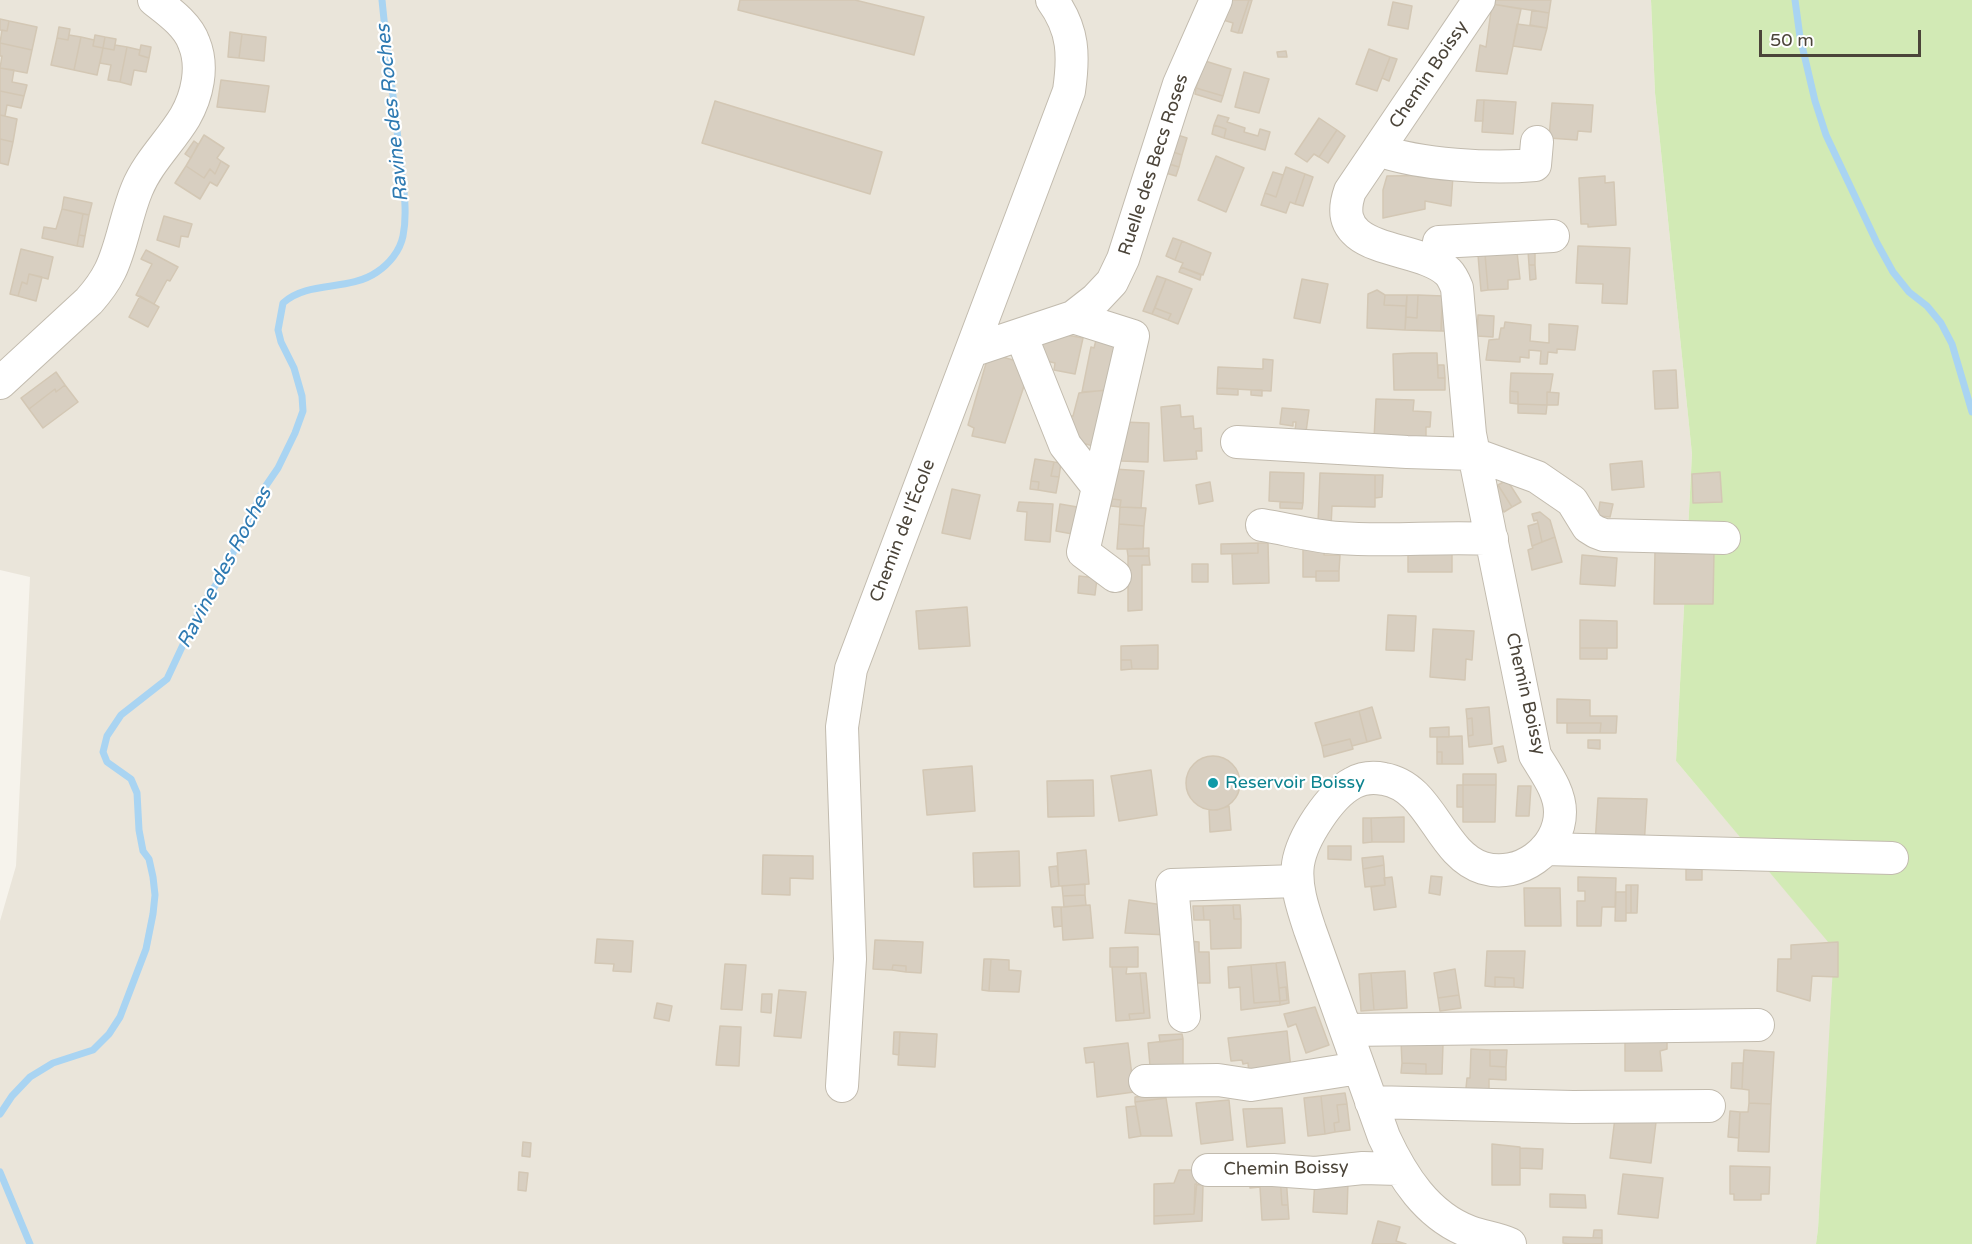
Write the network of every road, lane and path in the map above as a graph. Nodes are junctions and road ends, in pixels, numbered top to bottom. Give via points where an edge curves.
1 (154, 0) edge
2 (1052, 0) edge
3 (1216, 0) edge
4 (1479, 0) edge
5 (1537, 142) dead end
6 (1378, 150) junction
7 (1553, 236) dead end
8 (1436, 263) junction
9 (1073, 317) junction
10 (1021, 335) junction
11 (971, 351) junction
12 (0, 382) edge
13 (1237, 442) dead end
14 (1474, 454) junction
15 (1097, 486) junction
16 (1262, 525) dead end
17 (1724, 538) dead end
18 (1492, 539) junction
19 (1115, 576) dead end
20 (1545, 849) junction
21 (1892, 858) dead end
22 (1297, 881) junction
23 (1184, 1016) dead end
24 (1758, 1025) dead end
25 (1346, 1030) junction
26 (1359, 1068) junction
27 (1145, 1081) dead end
28 (842, 1086) dead end
29 (1371, 1102) junction
30 (1709, 1107) dead end
31 (1399, 1168) junction
32 (1208, 1170) dead end
33 (1510, 1244) edge

1 - 12 street via 183,26 194,42 199,62 196,93 138,187 111,270 101,286
2 - 11 street, Chemin de l'École via 1062,14 1072,42 1069,91
3 - 9 street, Ruelle des Becs Roses via 1179,84 1123,259 1112,282
4 - 6 street, Chemin Boissy
5 - 6 street, Chemin Boissy via 1535,165 1511,167 1398,157
6 - 8 street, Chemin Boissy via 1350,190 1347,219 1356,232 1380,247
7 - 8 street via 1439,242
8 - 14 street, Chemin Boissy via 1449,273 1457,288
9 - 10 street, Ruelle des Becs Roses
9 - 15 street via 1133,336
10 - 11 street, Ruelle des Becs Roses
10 - 15 street via 1065,445
11 - 28 street, Chemin de l'École via 850,669 842,727 850,960
13 - 14 street
14 - 17 street via 1537,477 1572,501 1588,526 1604,535
14 - 18 street, Chemin Boissy
15 - 19 street via 1083,552
16 - 18 street via 1337,538
18 - 20 street, Chemin Boissy via 1535,755 1556,793 1560,811 1557,831
20 - 21 street
20 - 22 street, Chemin Boissy via 1529,863 1503,870 1484,868 1455,849 1410,793 1396,782 1372,778 1351,783 1312,828 1298,863
22 - 23 street via 1172,885
22 - 25 street, Chemin Boissy
24 - 25 street
25 - 26 street, Chemin Boissy
26 - 27 street via 1251,1085 1218,1080
26 - 29 street, Chemin Boissy
29 - 30 street
29 - 31 street, Chemin Boissy
31 - 32 street, Chemin Boissy via 1315,1173
31 - 33 street, Chemin Boissy via 1419,1195 1442,1216 1470,1232

